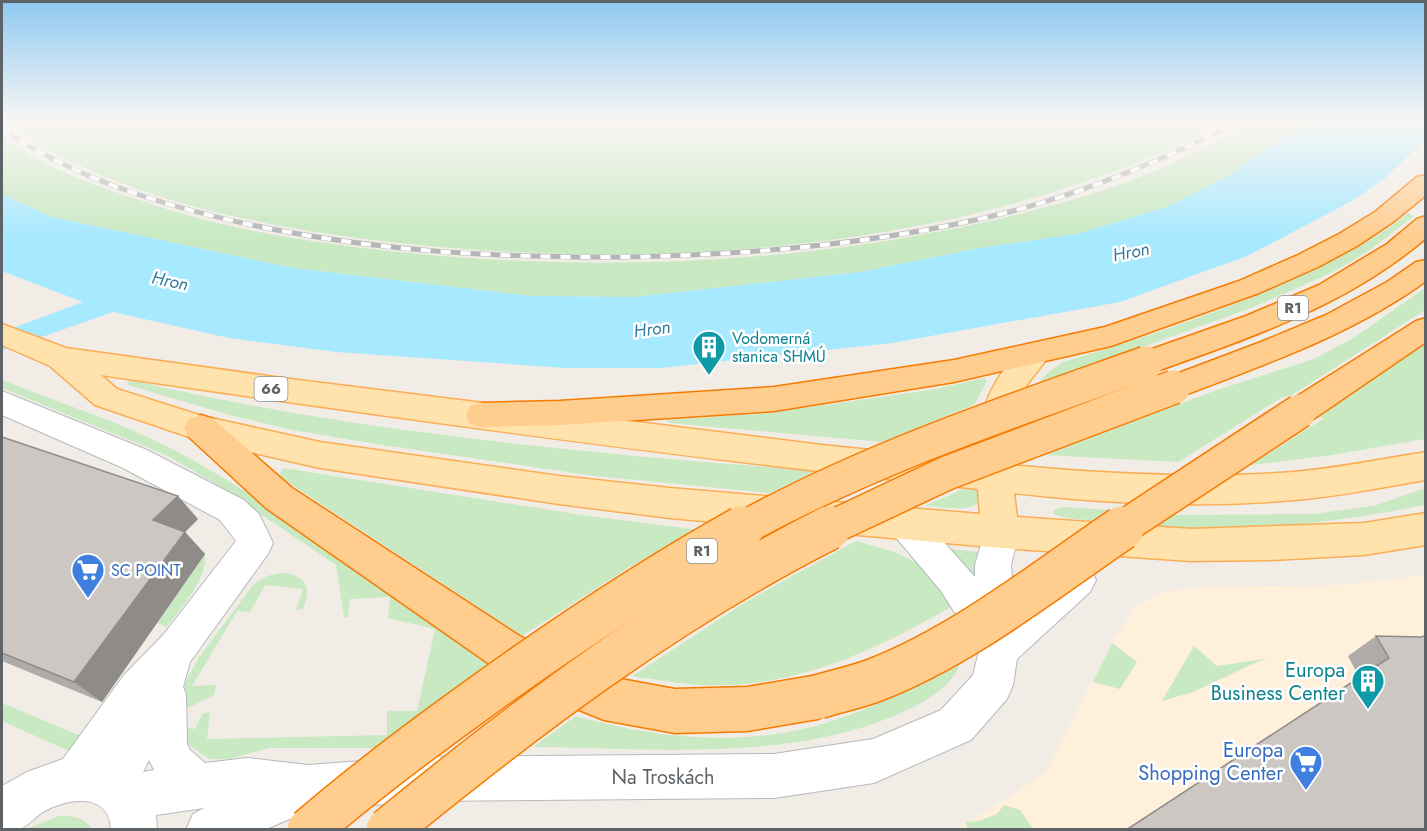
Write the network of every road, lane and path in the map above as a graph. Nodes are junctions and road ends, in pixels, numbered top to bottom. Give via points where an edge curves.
1 (1425, 182) edge
2 (1425, 224) edge
3 (1425, 268) edge
4 (1425, 328) edge
5 (2, 334) edge
6 (1034, 355) junction
7 (61, 358) junction
8 (1160, 375) junction
9 (2, 402) edge
10 (482, 415) junction
11 (201, 428) junction
12 (1425, 466) edge
13 (993, 476) junction
14 (906, 524) junction
15 (1425, 529) edge
16 (1001, 532) junction
17 (1121, 540) junction
18 (172, 663) junction
19 (996, 667) junction
20 (112, 797) edge
21 (204, 808) edge
22 (308, 809) edge
23 (2, 814) edge
24 (388, 830) edge

1 - 6 highway via 1384,217 1308,261 1249,287 1111,336
2 - 8 highway, R1 via 1391,254 1312,299
3 - 8 highway, R1 via 1347,318
4 - 11 highway, bridge via 925,657 874,680 818,697 747,709 675,711 604,698 550,677 279,498
5 - 7 main road, 66
6 - 10 highway via 774,399
6 - 13 main road via 1008,388 998,413
7 - 10 main road, 66
7 - 11 main road, 66 via 106,397
8 - 22 highway, R1, bridge via 969,427 785,506 574,629 414,746
8 - 24 highway, R1, bridge via 873,505 678,612 524,720
9 - 18 street via 135,459 232,510 246,525 255,543
10 - 13 main road via 822,459
11 - 14 main road via 320,455 547,488
12 - 13 main road via 1295,486 1174,490 1068,485
13 - 16 main road
14 - 16 main road
14 - 19 street via 941,560 971,600
15 - 17 main road via 1364,538 1270,544
16 - 17 main road
16 - 19 street via 993,565
17 - 19 street, Na Troskách
18 - 20 street
18 - 21 street via 165,745 174,766
19 - 22 street, Na Troskách via 956,725 874,761 785,775 418,779
20 - 21 street, Na Troskách
20 - 23 street, Na Troskách via 44,787
21 - 22 street, Na Troskách

